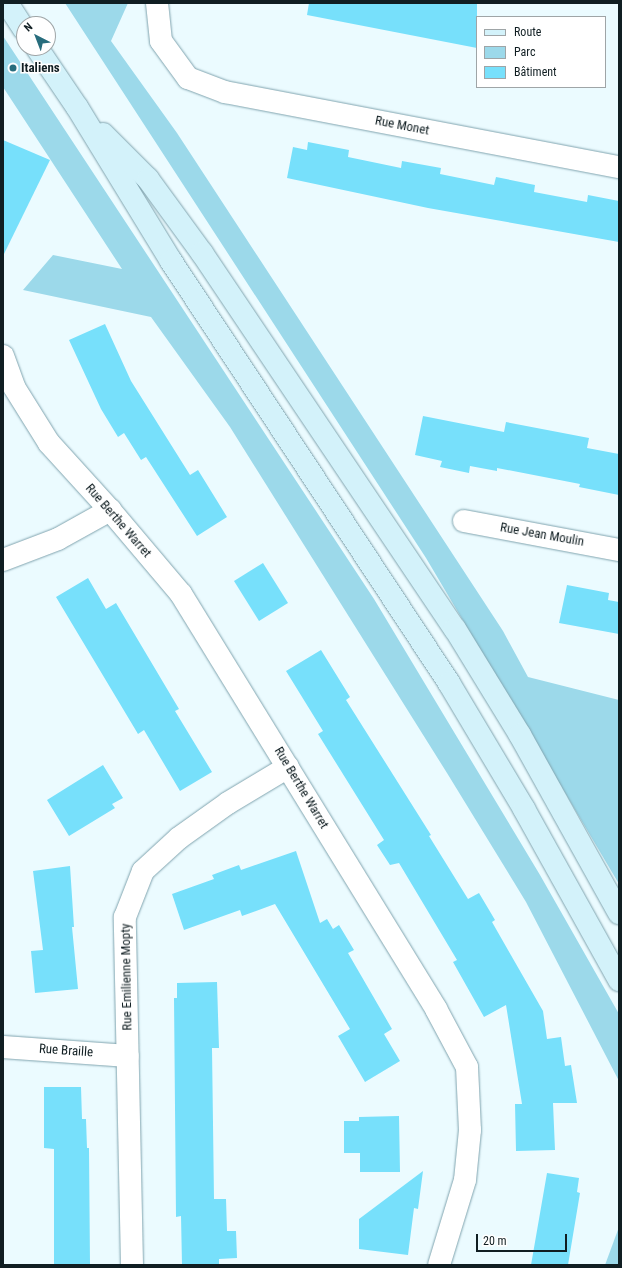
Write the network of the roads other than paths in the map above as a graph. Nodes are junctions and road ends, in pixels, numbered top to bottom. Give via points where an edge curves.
1 (7, 3) edge
2 (157, 3) edge
3 (16, 17) edge
4 (42, 56) edge
5 (77, 107) junction
6 (619, 167) edge
7 (3, 356) edge
8 (110, 510) junction
9 (464, 521) dead end
10 (619, 550) edge
11 (3, 560) edge
12 (288, 767) junction
13 (619, 913) edge
14 (619, 980) edge
15 (3, 1047) edge
16 (128, 1056) junction
17 (132, 1265) edge
18 (439, 1265) edge

1 - 3 main road
2 - 6 street, Rue Monet via 161,41 188,78 224,92
4 - 5 main road
5 - 13 main road via 148,179 202,253 334,448 459,636 520,736
5 - 14 main road via 171,261 448,683 524,809
7 - 8 street, Rue Berthe Warret via 14,387 49,443
8 - 11 street via 58,540
8 - 12 street, Rue Berthe Warret via 181,594
9 - 10 street, Rue Jean Moulin
12 - 16 street, Rue Emilienne Mopty via 222,807 179,838 143,871 125,917
12 - 18 street, Rue Berthe Warret via 436,1009 467,1067 470,1130 465,1180
15 - 16 street, Rue Braille
16 - 17 street, Rue Emilienne Mopty

